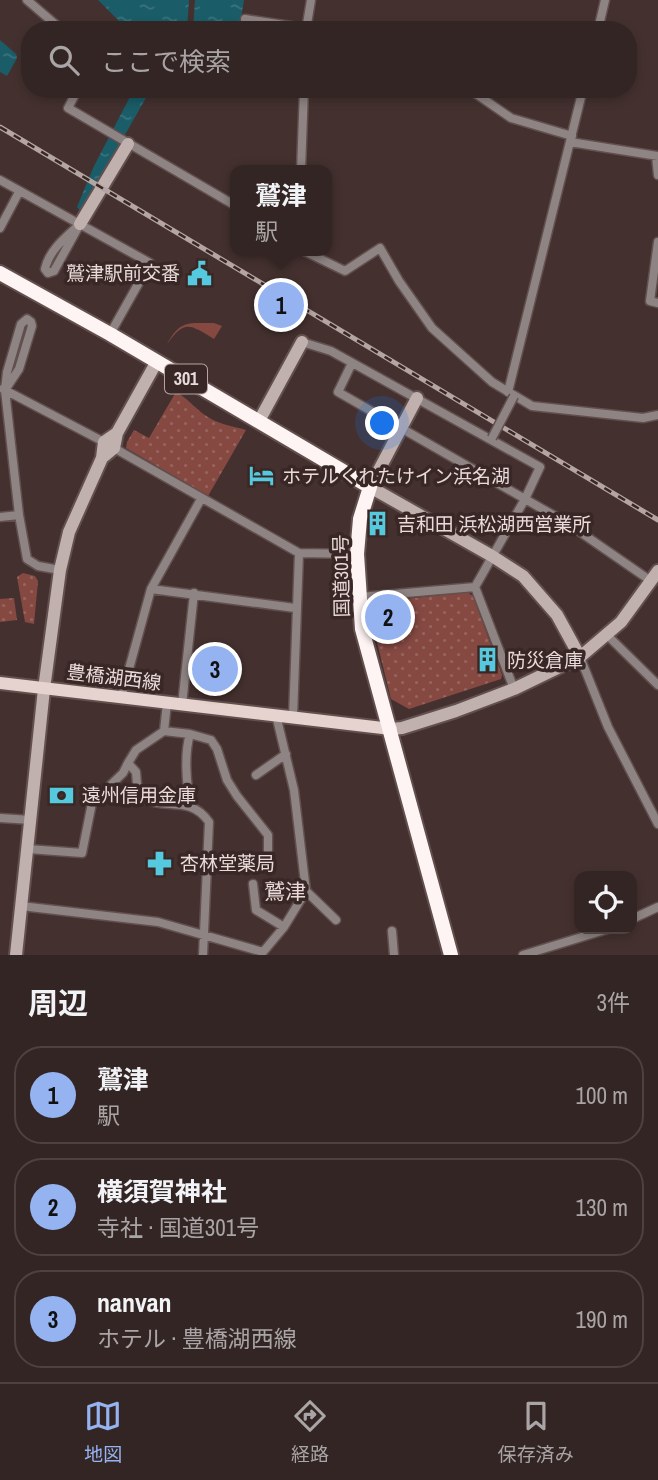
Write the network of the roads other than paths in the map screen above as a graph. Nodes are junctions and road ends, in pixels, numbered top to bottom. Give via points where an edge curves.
1 (27, 0) edge
2 (311, 0) edge
3 (605, 0) edge
4 (245, 19) dead end
5 (52, 21) edge
6 (257, 21) edge
7 (308, 21) edge
8 (600, 21) edge
9 (73, 98) edge
10 (304, 98) edge
11 (482, 98) edge
12 (581, 98) edge
13 (571, 139) junction
14 (128, 144) junction
15 (657, 156) edge
16 (301, 165) edge
17 (658, 175) edge
18 (0, 180) edge
19 (19, 191) junction
20 (230, 203) edge
21 (80, 224) junction
22 (0, 228) edge
23 (658, 242) edge
24 (314, 256) edge
25 (0, 273) edge
26 (658, 303) edge
27 (110, 334) junction
28 (302, 342) joint
29 (156, 363) junction
30 (352, 363) junction
31 (3, 389) edge
32 (511, 394) junction
33 (417, 397) junction
34 (658, 415) edge
35 (259, 421) junction
36 (400, 430) junction
37 (4, 432) edge
38 (492, 438) junction
39 (109, 445) junction
40 (370, 487) junction
41 (201, 499) junction
42 (526, 499) junction
43 (19, 515) junction
44 (0, 517) edge
45 (299, 553) junction
46 (357, 554) junction
47 (492, 556) junction
48 (60, 570) junction
49 (655, 576) edge
50 (475, 586) junction
51 (151, 589) junction
52 (194, 593) junction
53 (360, 597) junction
54 (295, 608) junction
55 (607, 635) junction
56 (580, 657) junction
57 (0, 683) edge
58 (658, 685) edge
59 (44, 689) junction
60 (514, 689) junction
61 (121, 698) junction
62 (167, 703) junction
63 (183, 705) junction
64 (276, 715) junction
65 (293, 718) junction
66 (391, 729) junction
67 (164, 731) junction
68 (190, 734) junction
69 (286, 754) junction
70 (128, 763) junction
71 (256, 775) dead end
72 (191, 805) junction
73 (0, 818) edge
74 (31, 820) junction
75 (658, 824) edge
76 (28, 849) junction
77 (268, 851) dead end
78 (253, 884) dead end
79 (306, 891) junction
80 (21, 906) junction
81 (658, 907) edge
82 (637, 917) edge
83 (336, 920) dead end
84 (284, 927) junction
85 (392, 931) dead end
86 (592, 934) edge
87 (203, 935) junction
88 (242, 951) edge
89 (16, 955) edge
90 (203, 955) edge
91 (394, 955) edge
92 (451, 955) edge
93 (523, 955) edge

1 - 5 street
2 - 7 street
3 - 8 street
4 - 6 street
9 - 14 street via 68,108
10 - 16 street
11 - 13 street via 511,118
12 - 13 street
13 - 15 street
13 - 32 street
14 - 20 street
14 - 21 street
15 - 17 street
18 - 19 street
19 - 21 street
19 - 22 street
21 - 21 street via 54,271 48,272 45,264 56,247
21 - 27 street via 150,263
23 - 26 street via 650,301
24 - 32 street via 345,271 380,248 432,328
25 - 27 highway, 301
27 - 29 highway, 301
28 - 30 street
28 - 35 street
29 - 35 highway, 301
29 - 39 street
30 - 33 street
30 - 36 street via 338,392
31 - 31 street via 21,324 27,319 32,326 19,369
31 - 37 street
31 - 39 street
32 - 34 street via 532,406 635,417
32 - 38 street, bridge
33 - 36 street
33 - 38 street
35 - 40 highway, 301
36 - 40 street
36 - 42 street
37 - 43 street
38 - 42 street via 540,467
39 - 41 street
39 - 48 street via 69,532
40 - 46 highway, 国道301号 via 360,519
40 - 47 street
41 - 45 street
41 - 51 street
42 - 47 street
42 - 49 street
43 - 44 street
43 - 48 street via 27,559
45 - 46 street
45 - 54 street
46 - 53 highway, 国道301号
47 - 50 street
47 - 56 street via 523,576 543,598
48 - 59 street
49 - 55 street
50 - 53 street
50 - 60 street
51 - 52 street
51 - 61 street
52 - 54 street
52 - 63 street
53 - 66 highway, 国道301号 via 362,629
54 - 65 street
55 - 56 street
55 - 58 street
56 - 60 street
56 - 75 street via 608,727
57 - 59 main road, 豊橋湖西線
59 - 61 main road, 豊橋湖西線
59 - 74 street
60 - 66 street
61 - 62 main road, 豊橋湖西線
62 - 63 main road, 豊橋湖西線
62 - 67 street
63 - 64 main road, 豊橋湖西線
64 - 65 main road, 豊橋湖西線
64 - 69 street
65 - 66 main road, 豊橋湖西線
66 - 92 highway, 国道301号
67 - 68 street
67 - 70 street via 136,750
68 - 72 street
68 - 77 street via 211,740 232,788 268,835
69 - 71 street
69 - 79 street
70 - 72 street via 136,772 138,795 149,803
70 - 76 street via 92,803 82,853
72 - 87 street via 209,822
73 - 74 street
74 - 76 street
76 - 80 street
78 - 84 street via 256,910
79 - 83 street
79 - 84 street
80 - 87 street via 158,922
80 - 89 street
81 - 82 street
84 - 88 street via 263,952
85 - 91 street
86 - 93 street
87 - 88 street
87 - 90 street

